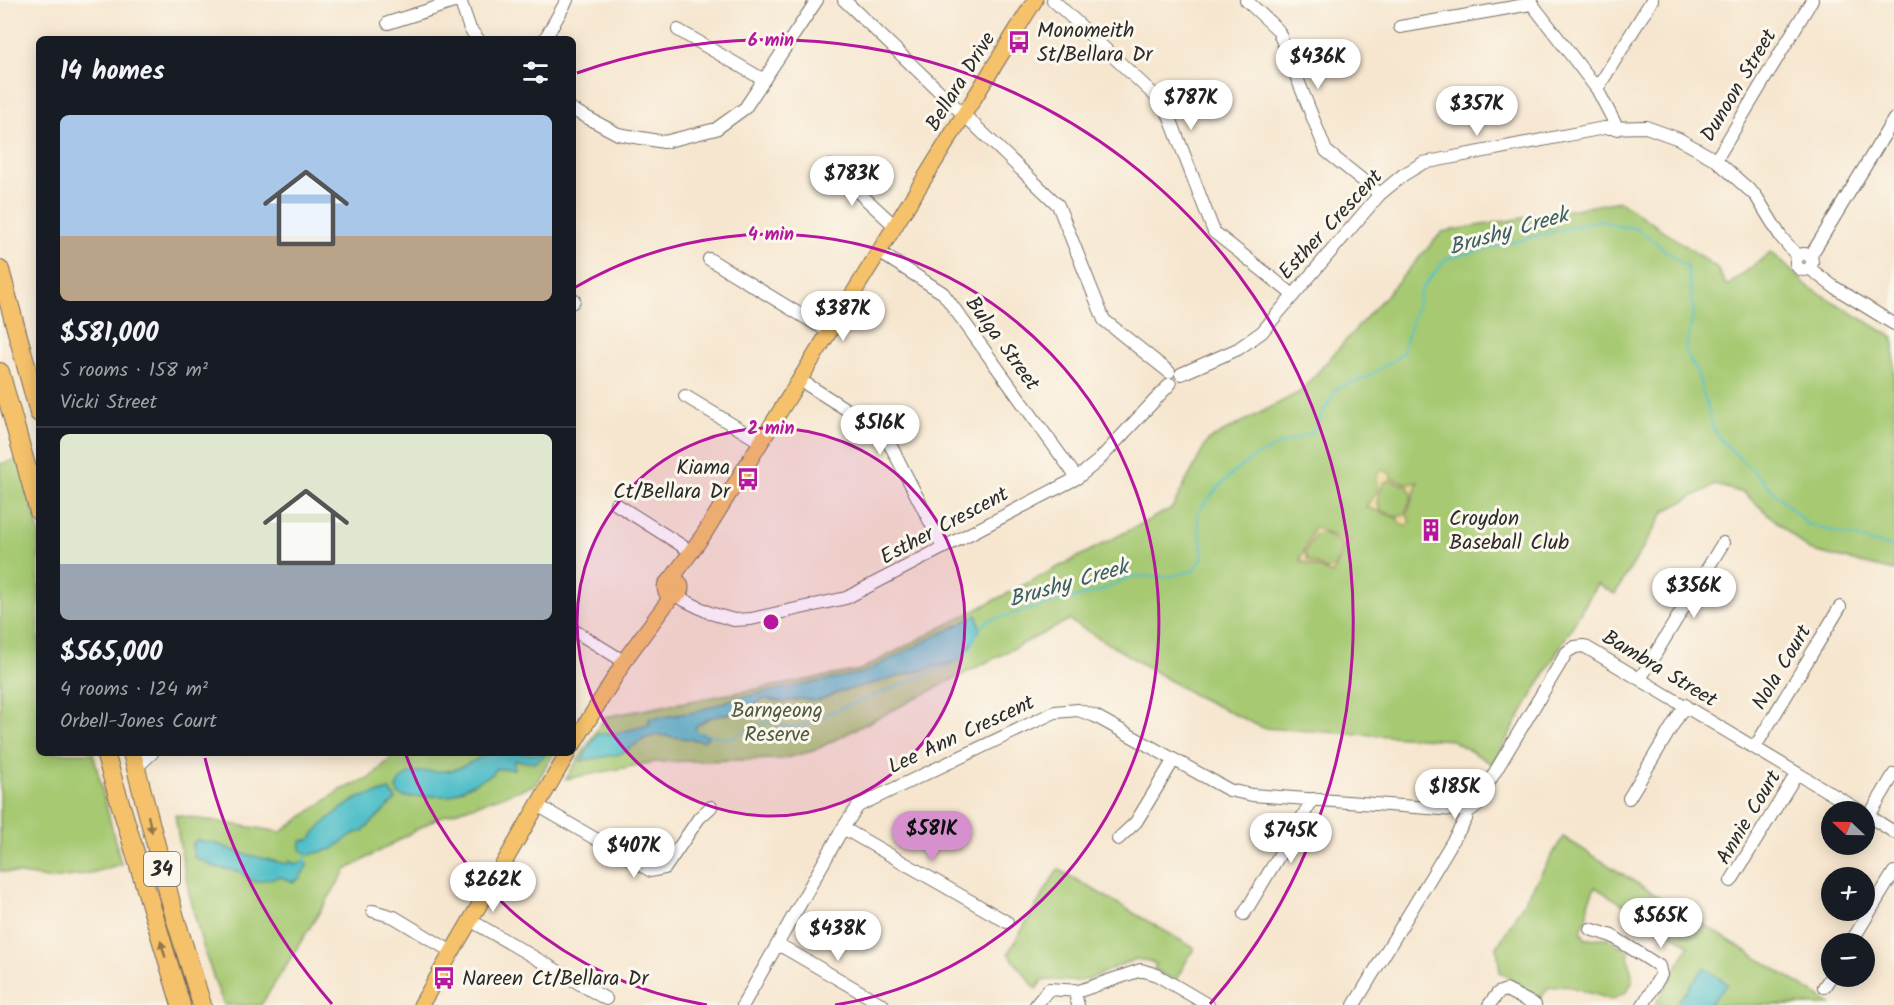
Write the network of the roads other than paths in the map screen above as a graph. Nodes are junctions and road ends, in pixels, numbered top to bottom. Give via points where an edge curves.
1 (460, 0) edge
2 (567, 0) edge
3 (817, 0) edge
4 (844, 0) edge
5 (1035, 0) edge
6 (1053, 0) edge
7 (1246, 0) edge
8 (1652, 0) edge
9 (1812, 0) edge
10 (1530, 2) edge
11 (388, 23) dead end
12 (1400, 27) dead end
13 (678, 30) dead end
14 (476, 36) edge
15 (547, 36) edge
16 (764, 80) junction
17 (1597, 88) junction
18 (576, 112) edge
19 (964, 115) junction
20 (1894, 119) edge
21 (1618, 129) junction
22 (1716, 160) junction
23 (830, 166) dead end
24 (1380, 194) junction
25 (895, 226) junction
26 (879, 252) junction
27 (709, 259) dead end
28 (1806, 261) junction
29 (0, 270) edge
30 (1292, 294) junction
31 (1894, 324) edge
32 (830, 332) junction
33 (0, 372) edge
34 (1174, 377) junction
35 (800, 380) junction
36 (686, 396) dead end
37 (36, 402) edge
38 (761, 442) junction
39 (1077, 478) junction
40 (36, 501) edge
41 (616, 504) dead end
42 (1723, 543) dead end
43 (943, 547) junction
44 (692, 552) junction
45 (674, 590) junction
46 (1840, 607) dead end
47 (576, 632) edge
48 (625, 662) junction
49 (1640, 679) junction
50 (1685, 705) junction
51 (576, 741) edge
52 (1755, 747) junction
53 (106, 756) edge
54 (135, 760) edge
55 (564, 760) edge
56 (1173, 761) junction
57 (1797, 773) junction
58 (1894, 774) edge
59 (1629, 798) dead end
60 (1313, 799) junction
61 (1845, 801) edge
62 (1874, 801) edge
63 (537, 805) junction
64 (711, 807) dead end
65 (1469, 808) junction
66 (1875, 820) edge
67 (843, 828) junction
68 (1894, 832) edge
69 (1118, 839) dead end
70 (1894, 872) edge
71 (1731, 881) dead end
72 (373, 911) dead end
73 (1244, 914) dead end
74 (470, 920) junction
75 (1007, 922) dead end
76 (1590, 929) dead end
77 (1857, 933) edge
78 (778, 944) junction
79 (452, 952) junction
80 (1077, 991) junction
81 (606, 999) dead end
82 (180, 1005) edge
83 (202, 1005) edge
84 (421, 1005) edge
85 (743, 1005) edge
86 (883, 1005) edge
87 (1036, 1005) edge
88 (1080, 1005) edge
89 (1208, 1005) edge
90 (1354, 1005) edge
91 (1489, 1005) edge
92 (1535, 1005) edge
93 (1643, 1005) edge

1 - 11 street
1 - 14 street
2 - 15 street
3 - 16 street
4 - 19 street
5 - 19 main road, Bellara Drive
6 - 30 street via 1165,105 1214,232
7 - 24 street via 1278,30 1326,151
8 - 17 street
9 - 22 street, Dunoon Street
10 - 12 street
10 - 17 street
13 - 16 street
16 - 18 street via 745,108 716,129 664,142 618,134
17 - 21 street
19 - 25 main road, Bellara Drive
19 - 34 street via 1058,205 1104,320
20 - 28 street
21 - 22 street, Esther Crescent via 1646,127 1679,139
21 - 24 street, Esther Crescent via 1604,128 1423,163
22 - 28 street, Esther Crescent via 1756,196 1781,237
23 - 25 street
24 - 30 street, Esther Crescent
25 - 26 main road, Bellara Drive
26 - 32 main road, Bellara Drive
26 - 39 street, Bulga Street via 943,292
27 - 32 street
28 - 31 street, Esther Crescent via 1834,287
29 - 37 highway
30 - 34 street, Esther Crescent via 1262,332 1238,349
32 - 35 main road, Bellara Drive
33 - 40 highway
34 - 39 street, Esther Crescent via 1098,461
35 - 38 main road, Bellara Drive
35 - 43 street via 882,432
36 - 38 street
38 - 44 main road, Bellara Drive
39 - 43 street, Esther Crescent
41 - 44 street
42 - 49 street
43 - 45 street, Esther Crescent via 846,598 743,620 724,618 700,608
44 - 45 main road, Bellara Drive
45 - 48 main road, Bellara Drive
46 - 52 street, Nola Court
47 - 48 street
48 - 51 main road, Bellara Drive
49 - 50 street, Bambra Street
49 - 65 street, Bambra Street via 1588,648 1571,649 1488,782 1478,805
50 - 52 street, Bambra Street
50 - 59 street
52 - 57 street, Bambra Street
82 -> 53 highway, 34
54 -> 83 highway, 34 via 174,914
55 - 63 main road
56 - 60 street, Lee Ann Crescent via 1229,790
56 - 67 street, Lee Ann Crescent via 1095,716 1078,710 1055,712 865,801
56 - 69 street via 1136,822
57 - 61 street, Bambra Street
57 - 71 street, Annie Court
58 - 62 street
60 - 65 street, Lee Ann Crescent
60 - 73 street
63 - 64 street via 651,871 665,868
63 - 74 main road
65 - 90 street, Bambra Street via 1467,819
66 - 68 street, Bambra Street
67 - 75 street
67 - 78 street, Lee Ann Crescent
70 - 77 street
72 - 79 street via 394,916
74 - 79 main road
74 - 81 street
76 - 93 street via 1612,936 1659,966 1661,975
78 - 85 street, Lee Ann Crescent
78 - 86 street
79 - 84 main road
80 - 87 street via 1049,989
80 - 88 street
80 - 89 street via 1141,970
91 - 92 street via 1498,993 1506,990

